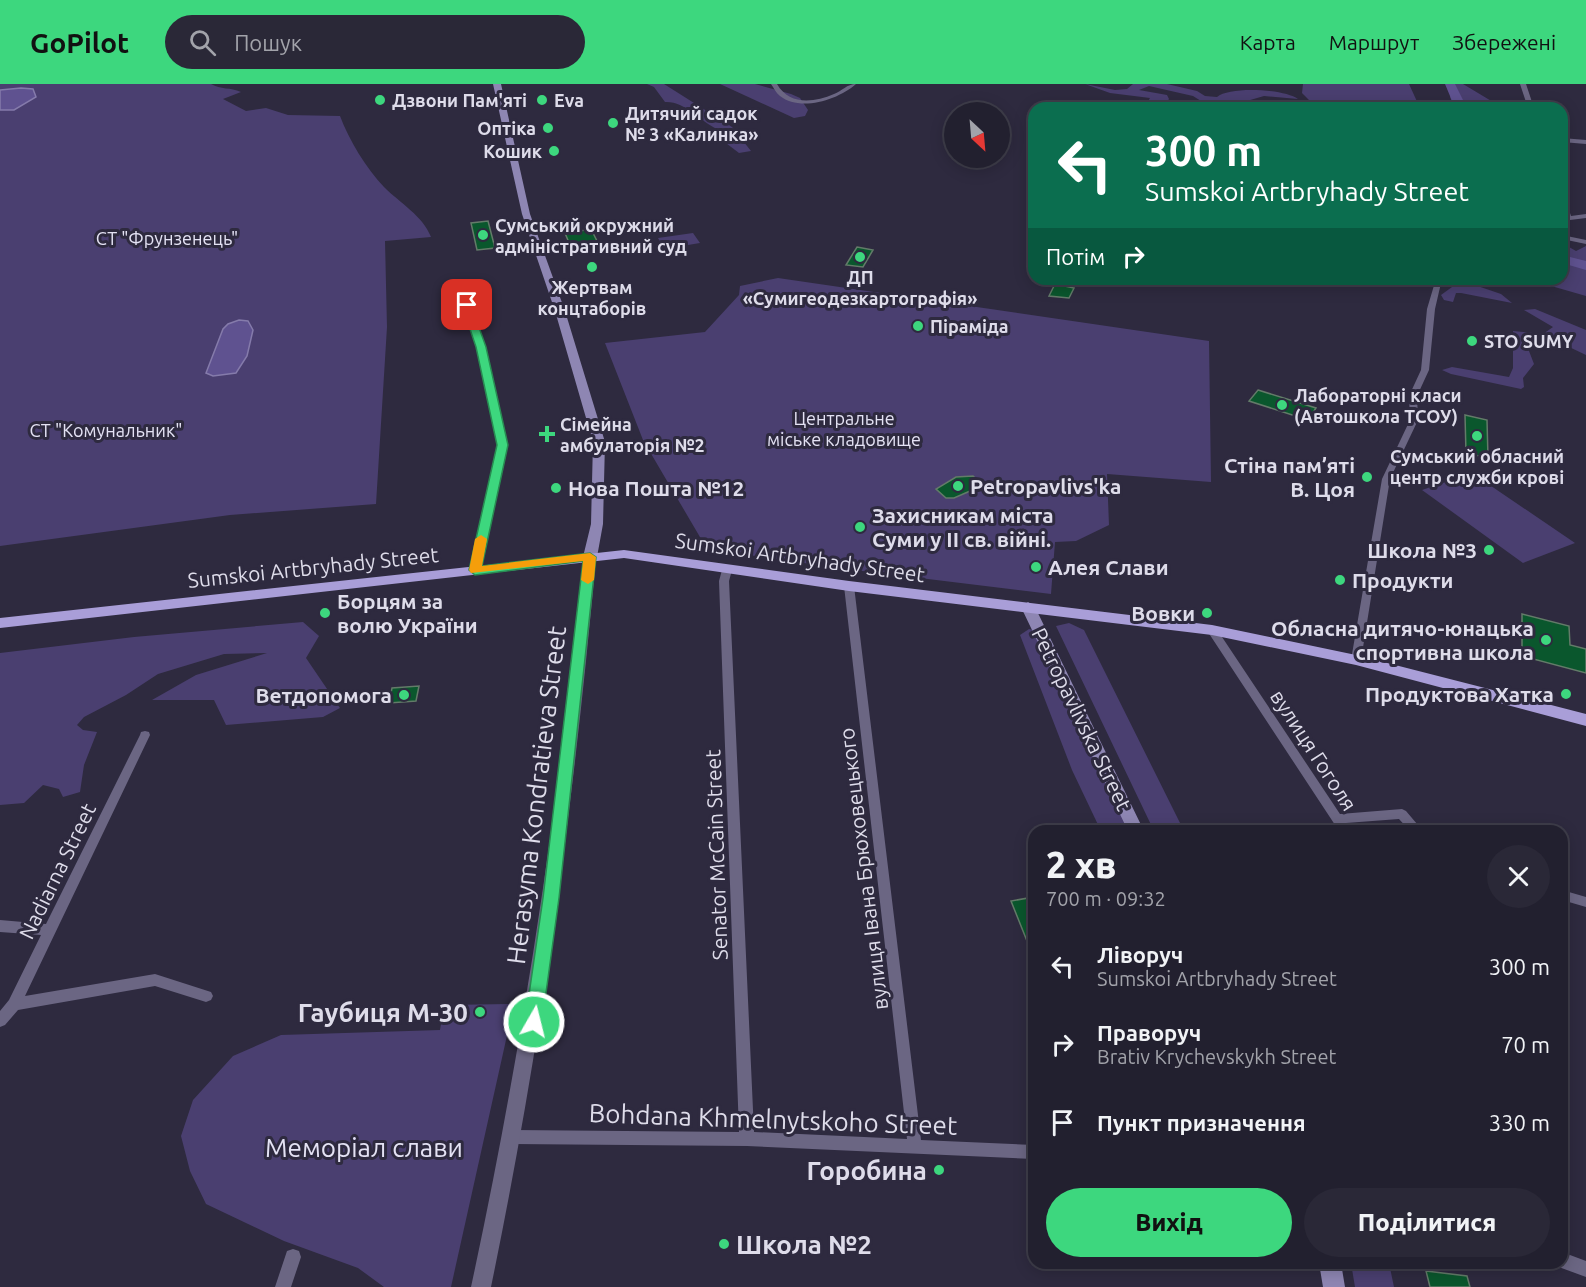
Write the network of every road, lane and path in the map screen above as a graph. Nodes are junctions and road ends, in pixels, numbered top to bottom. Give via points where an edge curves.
1 (496, 84) edge
2 (774, 84) edge
3 (853, 84) edge
4 (1523, 84) edge
5 (1529, 102) edge
6 (1568, 140) edge
7 (1586, 142) edge
8 (1586, 216) edge
9 (1568, 218) edge
10 (1568, 238) edge
11 (1586, 242) edge
12 (1437, 285) edge
13 (467, 305) dead end
14 (590, 557) junction
15 (475, 570) junction
16 (727, 570) junction
17 (849, 586) junction
18 (1028, 607) junction
19 (0, 623) edge
20 (1212, 630) junction
21 (1356, 660) junction
22 (1586, 720) edge
23 (145, 735) dead end
24 (1337, 819) junction
25 (1133, 825) edge
26 (1341, 825) edge
27 (1411, 825) edge
28 (1568, 897) edge
29 (1586, 902) edge
30 (0, 926) edge
31 (49, 930) junction
32 (206, 996) dead end
33 (14, 1004) junction
34 (0, 1021) edge
35 (512, 1137) junction
36 (747, 1139) junction
37 (915, 1146) junction
38 (1028, 1152) edge
39 (293, 1257) dead end
40 (1568, 1262) edge
41 (1331, 1269) edge
42 (1586, 1269) edge
43 (283, 1287) edge
44 (481, 1287) edge
45 (1334, 1287) edge

1 - 14 main road via 526,214 599,442 597,524
2 - 3 street via 790,98 813,102 829,99
4 - 5 street
6 - 7 street
8 - 9 street
10 - 11 street
12 - 21 street via 1425,370 1413,396 1414,420 1386,479
13 - 15 street via 481,347 502,445
14 - 15 main road, Sumskoi Artbryhady Street
14 - 16 main road, Sumskoi Artbryhady Street via 624,554
14 - 35 street, Herasyma Kondratieva Street via 551,898 534,1022
15 - 19 main road, Sumskoi Artbryhady Street
16 - 17 main road, Sumskoi Artbryhady Street
16 - 36 street, Senator McCain Street via 724,581
17 - 18 main road, Sumskoi Artbryhady Street
17 - 37 street, вулиця Івана Брюховецького
18 - 20 main road, Sumskoi Artbryhady Street
18 - 25 main road, Petropavlivska Street
20 - 21 main road, Sumskoi Artbryhady Street
20 - 24 street, вулиця Гоголя
21 - 22 main road, Sumskoi Artbryhady Street
23 - 31 street, Nadiarna Street
24 - 26 street, вулиця Гоголя
24 - 27 street via 1402,814
28 - 29 street
30 - 31 street
31 - 33 street, Nadiarna Street
32 - 33 street via 156,980
33 - 34 street, Nadiarna Street
35 - 36 street, Bohdana Khmelnytskoho Street
35 - 44 street, Herasyma Kondratieva Street
36 - 37 street, Bohdana Khmelnytskoho Street
37 - 38 street, Bohdana Khmelnytskoho Street
39 - 43 street
40 - 42 street
41 - 45 main road

